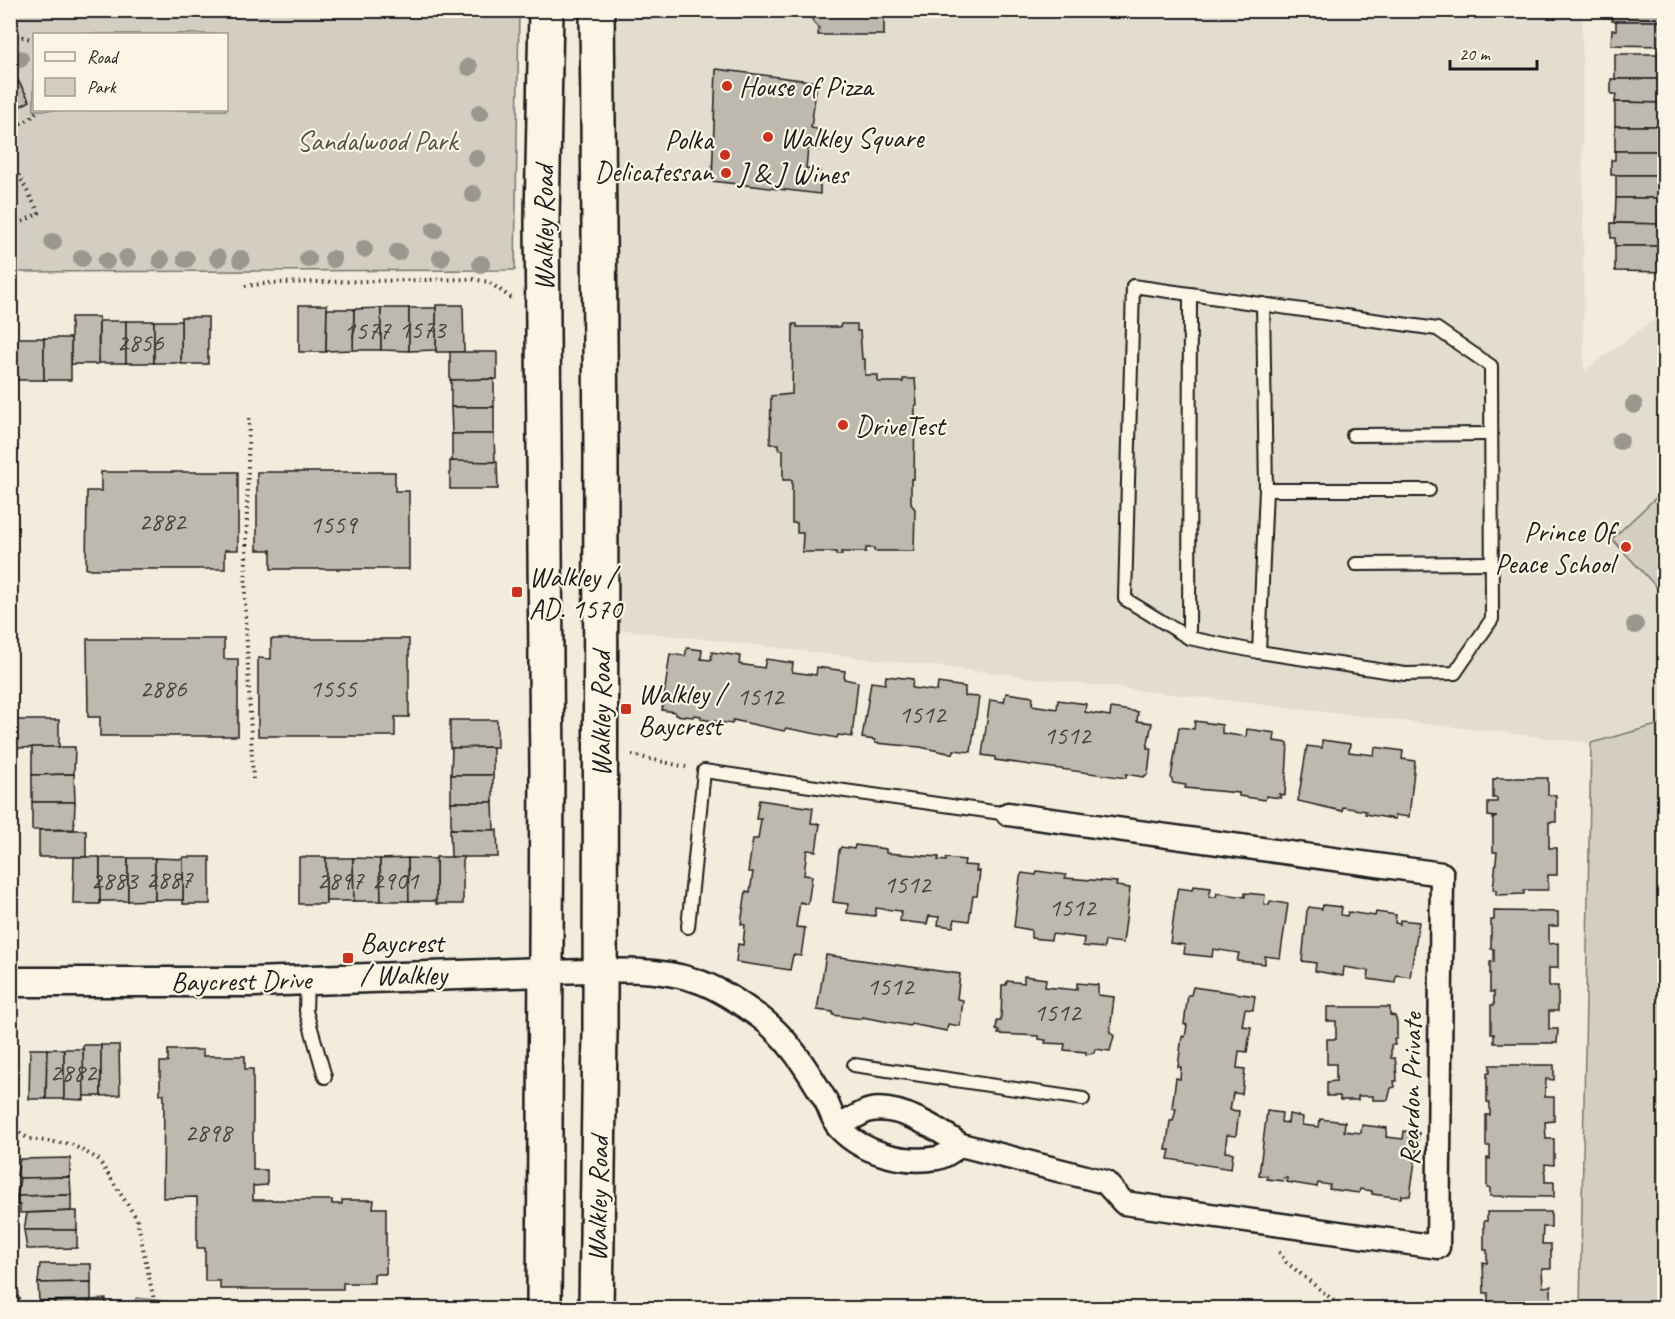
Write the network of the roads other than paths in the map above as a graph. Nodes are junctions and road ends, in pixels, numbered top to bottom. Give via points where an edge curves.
1 (546, 10) edge
2 (597, 10) edge
3 (1190, 294) junction
4 (1263, 304) junction
5 (1491, 434) junction
6 (1353, 435) dead end
7 (1266, 490) junction
8 (1429, 490) dead end
9 (1492, 563) junction
10 (1356, 564) dead end
11 (1189, 638) junction
12 (1258, 652) junction
13 (1008, 814) joint
14 (688, 927) dead end
15 (544, 972) junction
16 (599, 972) junction
17 (307, 980) junction
18 (10, 982) edge
19 (854, 1065) dead end
20 (325, 1077) dead end
21 (1083, 1100) dead end
22 (838, 1127) junction
23 (961, 1145) junction
24 (544, 1308) edge
25 (596, 1308) edge

1 - 15 main road, Walkley Road via 542,219 547,772
2 - 16 main road, Walkley Road via 601,436
3 - 4 lane
3 - 11 lane
3 - 11 lane via 1133,286 1125,599
4 - 5 lane via 1437,329 1491,366
4 - 7 lane
5 - 6 lane
5 - 9 lane
7 - 8 lane
7 - 12 lane
9 - 10 lane
9 - 12 lane via 1492,619 1455,673 1405,674
11 - 12 lane
13 - 14 lane via 704,771
13 - 23 street, Reardon Private via 1442,874 1438,1247 1124,1203 1105,1182
15 - 16 street
15 - 17 street, Baycrest Drive
15 - 24 main road, Walkley Road
16 - 22 street via 663,973 696,980 756,1014 801,1060
16 - 25 main road, Walkley Road
17 - 18 street, Baycrest Drive
17 - 20 lane via 306,1011
19 - 21 lane
22 - 23 street via 864,1148 897,1157 939,1158
22 - 23 street, Reardon Private via 871,1110 900,1114 925,1121

